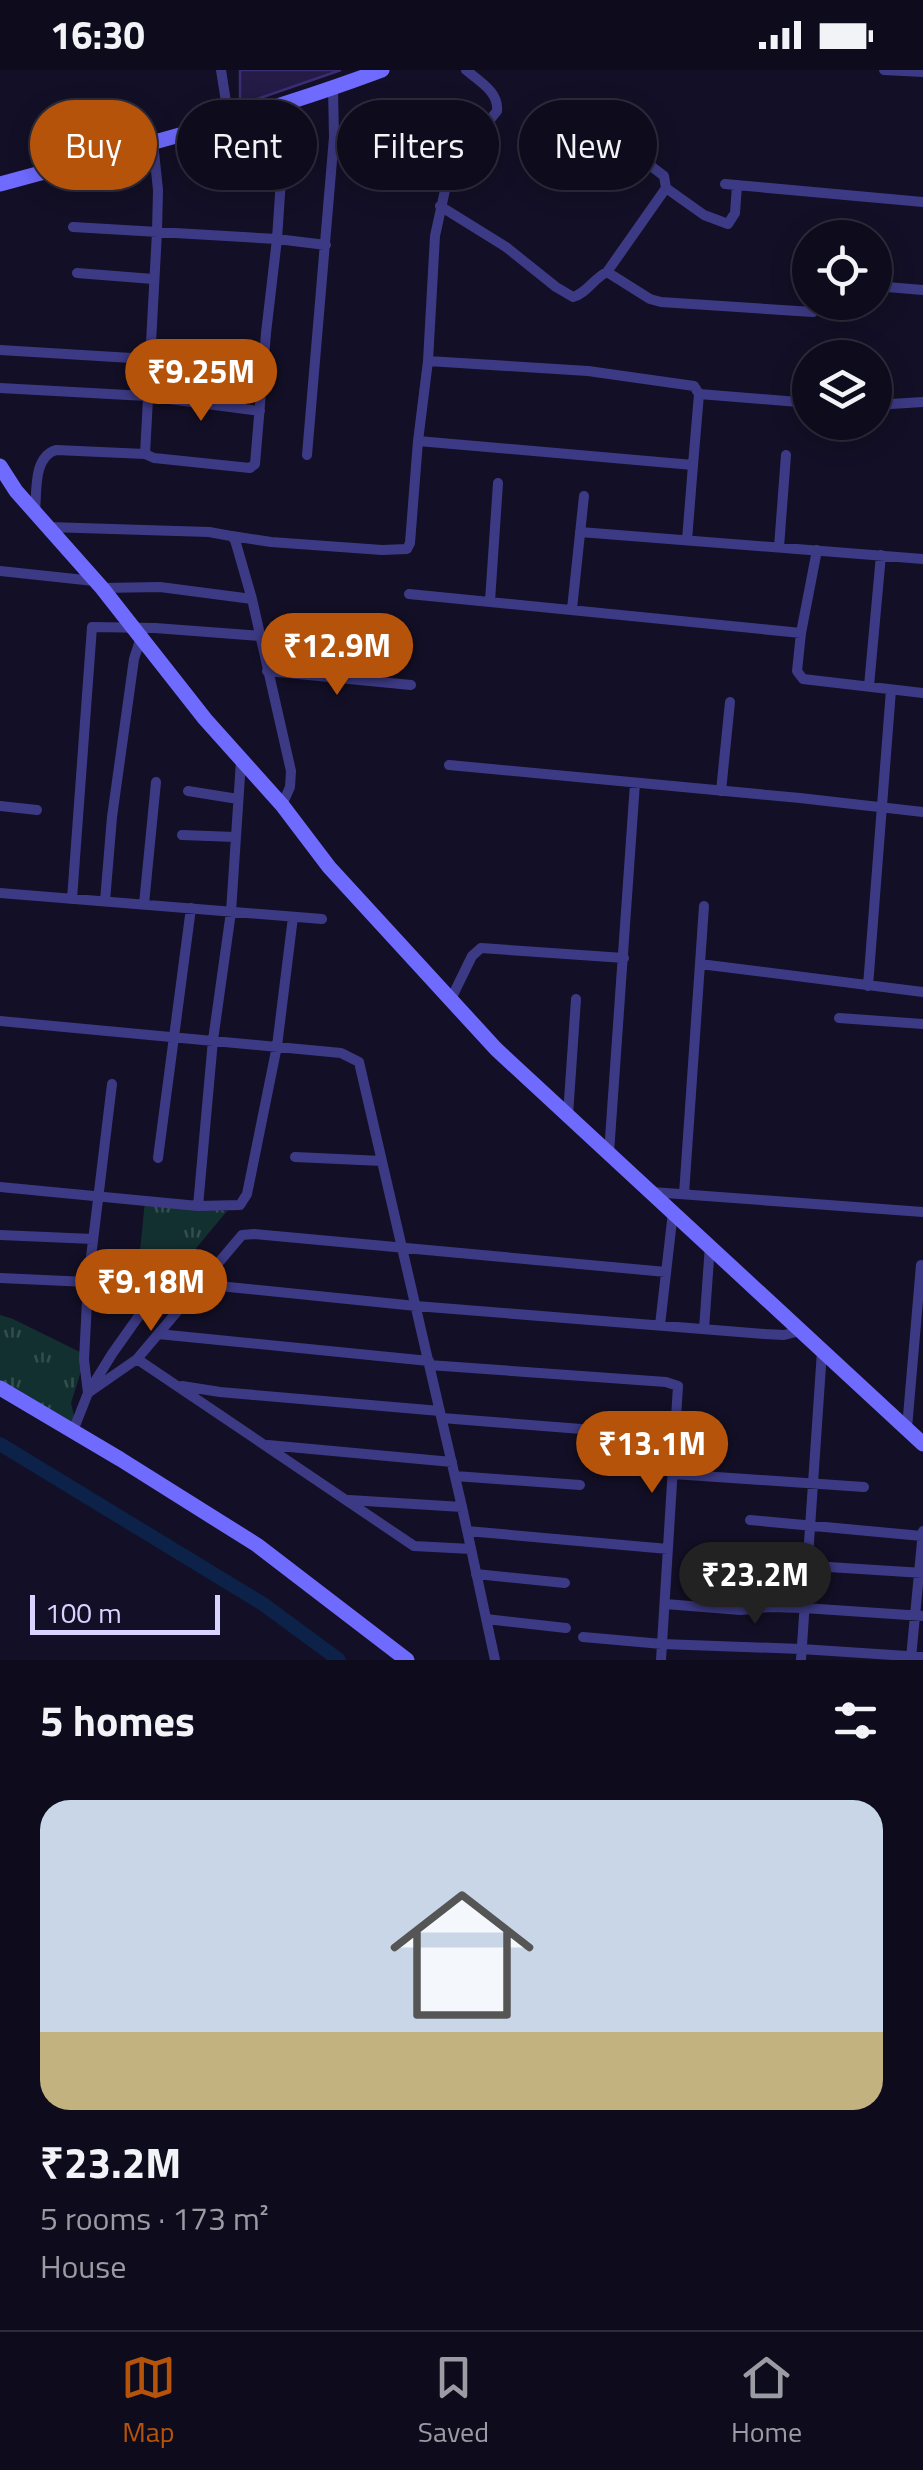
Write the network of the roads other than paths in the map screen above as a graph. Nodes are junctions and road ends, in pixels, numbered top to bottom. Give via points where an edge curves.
1 (221, 70) edge
2 (382, 70) edge
3 (466, 70) edge
4 (884, 70) edge
5 (923, 72) edge
6 (332, 88) junction
7 (226, 100) edge
8 (298, 100) edge
9 (657, 171) edge
10 (30, 176) edge
11 (157, 178) edge
12 (0, 184) edge
13 (666, 188) junction
14 (280, 190) edge
15 (923, 202) edge
16 (440, 206) junction
17 (73, 227) dead end
18 (157, 232) junction
19 (277, 239) junction
20 (326, 245) junction
21 (607, 272) junction
22 (77, 274) dead end
23 (153, 279) junction
24 (892, 287) edge
25 (923, 290) edge
26 (792, 311) edge
27 (0, 350) edge
28 (148, 359) junction
29 (428, 362) junction
30 (0, 388) edge
31 (699, 394) junction
32 (146, 396) junction
33 (792, 402) edge
34 (923, 402) edge
35 (892, 404) edge
36 (260, 411) junction
37 (418, 441) junction
38 (145, 454) junction
39 (307, 455) dead end
40 (786, 456) dead end
41 (693, 465) junction
42 (0, 466) edge
43 (498, 484) dead end
44 (584, 496) dead end
45 (35, 512) junction
46 (48, 527) junction
47 (580, 532) junction
48 (231, 536) junction
49 (688, 540) junction
50 (779, 547) junction
51 (817, 550) junction
52 (881, 555) junction
53 (923, 559) edge
54 (0, 571) edge
55 (98, 584) junction
56 (409, 594) dead end
57 (252, 599) junction
58 (490, 602) junction
59 (572, 609) junction
60 (326, 628) dead end
61 (137, 632) junction
62 (802, 633) junction
63 (261, 636) junction
64 (267, 671) junction
65 (323, 676) junction
66 (411, 685) dead end
67 (869, 686) junction
68 (891, 690) junction
69 (923, 693) edge
70 (730, 702) dead end
71 (241, 761) junction
72 (448, 765) dead end
73 (156, 782) dead end
74 (635, 782) junction
75 (721, 791) junction
76 (188, 792) dead end
77 (238, 799) junction
78 (282, 804) junction
79 (0, 806) edge
80 (882, 809) junction
81 (37, 810) dead end
82 (923, 812) edge
83 (182, 835) dead end
84 (235, 836) junction
85 (0, 893) edge
86 (72, 898) junction
87 (105, 901) junction
88 (144, 904) junction
89 (704, 906) dead end
90 (190, 908) junction
91 (230, 912) junction
92 (292, 917) junction
93 (322, 919) dead end
94 (624, 958) junction
95 (700, 964) junction
96 (868, 986) junction
97 (923, 992) edge
98 (576, 999) dead end
99 (450, 1001) junction
100 (839, 1018) dead end
101 (0, 1021) edge
102 (923, 1024) edge
103 (174, 1037) junction
104 (213, 1040) junction
105 (277, 1046) junction
106 (112, 1084) dead end
107 (568, 1115) junction
108 (609, 1152) junction
109 (295, 1156) dead end
110 (158, 1158) dead end
111 (382, 1161) junction
112 (0, 1188) edge
113 (652, 1192) junction
114 (684, 1194) junction
115 (98, 1197) junction
116 (198, 1206) junction
117 (673, 1211) junction
118 (923, 1212) edge
119 (0, 1234) edge
120 (93, 1240) junction
121 (710, 1246) junction
122 (402, 1248) junction
123 (182, 1255) dead end
124 (921, 1265) edge
125 (666, 1272) junction
126 (0, 1278) edge
127 (88, 1282) junction
128 (199, 1284) junction
129 (920, 1305) edge
130 (416, 1306) junction
131 (660, 1326) junction
132 (704, 1329) junction
133 (800, 1331) junction
134 (158, 1334) junction
135 (822, 1352) junction
136 (138, 1359) junction
137 (429, 1362) junction
138 (176, 1385) junction
139 (0, 1388) edge
140 (88, 1394) junction
141 (441, 1415) junction
142 (906, 1428) junction
143 (594, 1430) dead end
144 (73, 1431) junction
145 (923, 1444) edge
146 (265, 1445) junction
147 (452, 1462) junction
148 (673, 1474) junction
149 (455, 1476) junction
150 (813, 1483) junction
151 (580, 1485) dead end
152 (864, 1487) dead end
153 (346, 1500) junction
154 (462, 1507) junction
155 (750, 1520) dead end
156 (810, 1525) junction
157 (467, 1530) junction
158 (922, 1533) edge
159 (668, 1548) junction
160 (471, 1549) junction
161 (736, 1561) dead end
162 (807, 1566) junction
163 (921, 1573) edge
164 (476, 1574) junction
165 (565, 1582) dead end
166 (665, 1604) junction
167 (804, 1608) junction
168 (919, 1616) edge
169 (486, 1619) junction
170 (566, 1628) dead end
171 (583, 1637) dead end
172 (662, 1644) junction
173 (801, 1654) edge
174 (915, 1658) edge
175 (407, 1660) edge
176 (494, 1660) edge
177 (661, 1660) edge

1 - 7 street
2 - 6 street
3 - 16 street via 498,106 454,165
4 - 5 street
6 - 8 street
6 - 20 street
9 - 13 street
10 - 12 street
11 - 18 street
13 - 15 street via 728,224 735,214 731,185
13 - 21 street
14 - 19 street
16 - 21 street via 567,295 582,293
16 - 29 street
17 - 18 street
18 - 19 street
18 - 23 street
19 - 20 street
19 - 36 street
20 - 39 street
21 - 26 street via 660,302
22 - 23 street
23 - 28 street
24 - 25 street
27 - 28 street
28 - 32 street
29 - 31 street via 588,372 694,386
29 - 37 street
30 - 32 street
31 - 33 street
31 - 41 street
32 - 36 street
32 - 38 street
34 - 35 street
36 - 38 street via 250,468
37 - 41 street
37 - 48 street via 407,549
38 - 45 street via 48,452 39,468
40 - 50 street
41 - 49 street
42 - 45 street
43 - 58 street
44 - 47 street
45 - 46 street
46 - 48 street
46 - 55 street
47 - 49 street
47 - 59 street
48 - 57 street
49 - 50 street
50 - 51 street
51 - 52 street
51 - 62 street
52 - 53 street
52 - 67 street
54 - 55 street
55 - 57 street
55 - 61 street
56 - 58 street
57 - 63 street
58 - 59 street
59 - 62 street
60 - 65 street
61 - 63 street
61 - 71 street
61 - 86 street via 92,627
61 - 87 street
62 - 67 street via 799,676
63 - 64 street
64 - 65 street
64 - 78 street via 292,778
65 - 66 street
67 - 68 street
68 - 69 street
68 - 80 street
70 - 75 street
71 - 77 street
71 - 78 street
72 - 74 street
73 - 88 street
74 - 75 street
74 - 94 street
75 - 80 street
76 - 77 street
77 - 84 street
78 - 99 street via 328,867
79 - 81 street
80 - 82 street
80 - 96 street
83 - 84 street
84 - 91 street
85 - 86 street
86 - 87 street
87 - 88 street
88 - 90 street
89 - 95 street
90 - 91 street
90 - 103 street
91 - 92 street
91 - 104 street
92 - 93 street
92 - 105 street
94 - 99 street via 480,948
94 - 108 street
95 - 96 street
95 - 114 street
96 - 97 street
98 - 107 street
99 - 107 street
100 - 102 street
101 - 103 street
103 - 104 street
103 - 110 street
104 - 105 street
104 - 116 street
105 - 111 street via 341,1053 358,1062
105 - 116 street via 245,1200
106 - 115 street
107 - 108 street
108 - 113 street
109 - 111 street
111 - 122 street
112 - 115 street
113 - 114 street
113 - 117 street
114 - 118 street
115 - 116 street
115 - 120 street
117 - 121 street
117 - 125 street
119 - 120 street
120 - 127 street
121 - 132 street
121 - 133 street
122 - 125 street
122 - 128 street via 242,1234
122 - 130 street
123 - 140 street
124 - 129 street
125 - 131 street
126 - 127 street
127 - 140 street
128 - 130 street
128 - 134 street
129 - 142 street
130 - 131 street
130 - 137 street
131 - 132 street
132 - 133 street
133 - 135 street
134 - 136 street
134 - 137 street
135 - 142 street
135 - 150 street
136 - 138 street
136 - 140 street
137 - 141 street
137 - 148 street via 674,1384 679,1391
138 - 141 street
138 - 146 street
139 - 144 street
140 - 144 street
141 - 143 street
141 - 147 street
142 - 145 street
144 - 175 street via 257,1545
146 - 147 street
146 - 153 street
147 - 149 street
148 - 150 street
148 - 159 street
149 - 151 street
149 - 154 street
150 - 152 street
150 - 156 street
153 - 154 street
153 - 160 street via 414,1546
154 - 157 street
155 - 156 street
156 - 158 street
156 - 162 street
157 - 159 street
157 - 160 street
158 - 163 street
159 - 166 street
160 - 164 street
161 - 162 street
162 - 163 street
162 - 167 street
163 - 168 street
164 - 165 street
164 - 169 street
166 - 167 street
166 - 172 street
167 - 168 street
167 - 173 street
168 - 174 street
169 - 170 street
169 - 176 street
171 - 172 street
172 - 173 street
172 - 177 street
173 - 174 street

